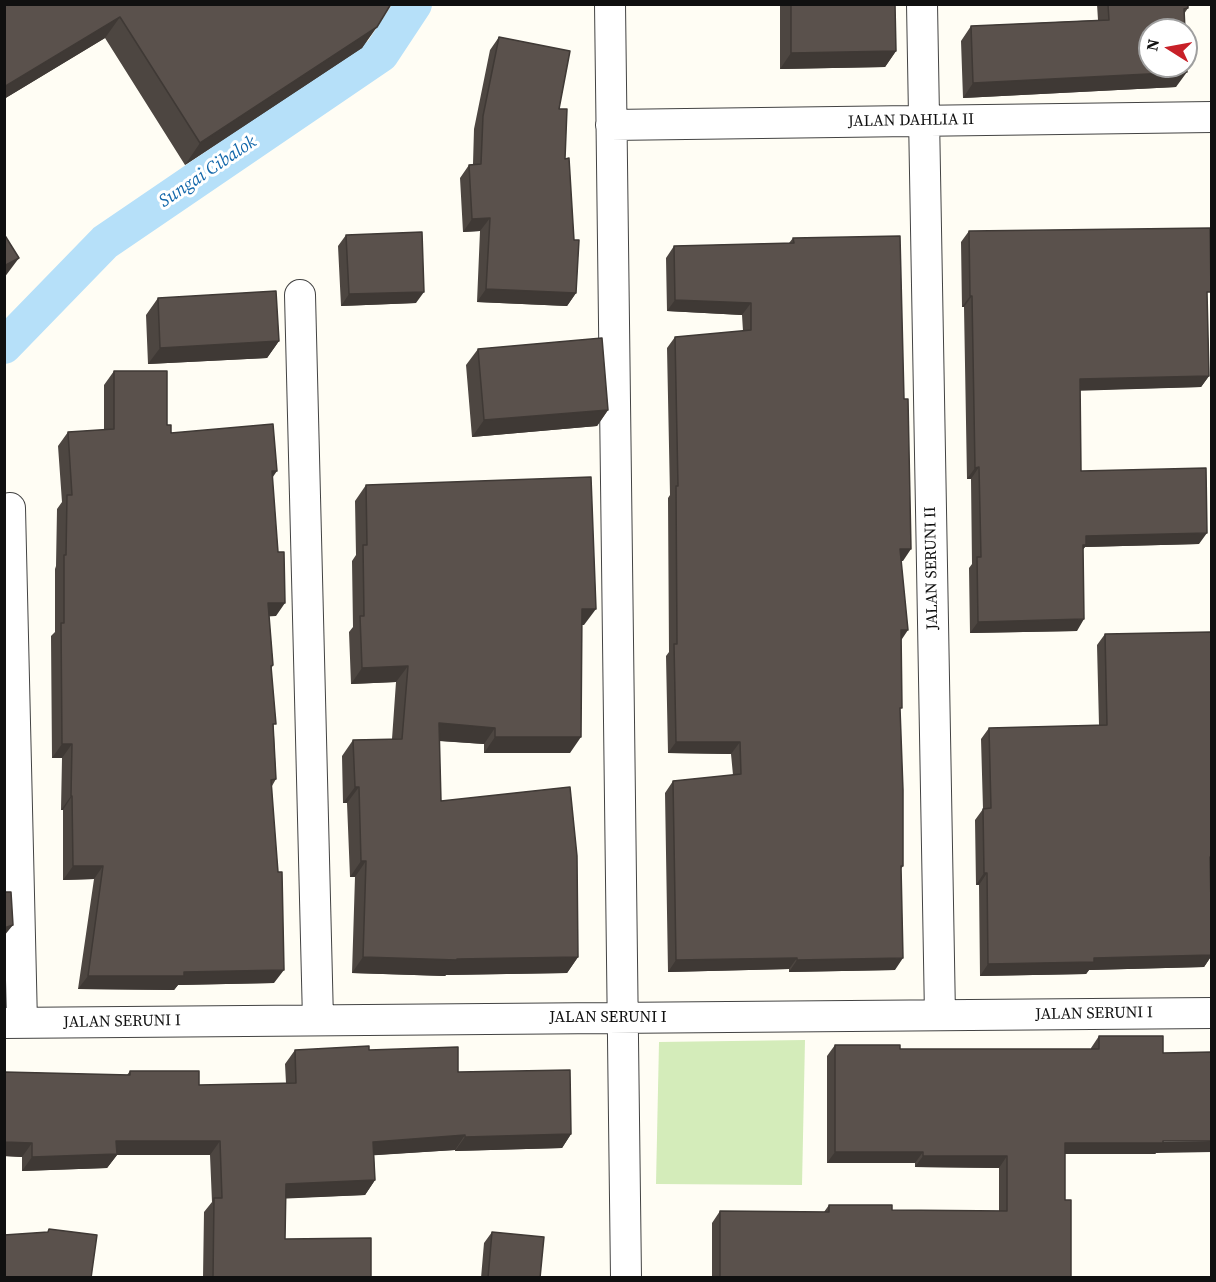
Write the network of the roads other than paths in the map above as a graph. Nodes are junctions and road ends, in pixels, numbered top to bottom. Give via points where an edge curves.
1 (610, 4) edge
2 (922, 4) edge
3 (1212, 117) edge
4 (924, 121) junction
5 (611, 125) junction
6 (300, 295) dead end
7 (10, 508) dead end
8 (1212, 1012) edge
9 (940, 1015) junction
10 (622, 1017) junction
11 (318, 1020) junction
12 (14, 1023) edge
13 (626, 1278) edge

1 - 5 street
2 - 4 street, JALAN SERUNI II
3 - 4 street, JALAN DAHLIA II
4 - 5 street, JALAN DAHLIA II
4 - 9 street, JALAN SERUNI II
5 - 10 street
6 - 11 street
7 - 12 street
8 - 9 street, JALAN SERUNI I
9 - 10 street, JALAN SERUNI I
10 - 11 street, JALAN SERUNI I
10 - 13 street
11 - 12 street, JALAN SERUNI I

